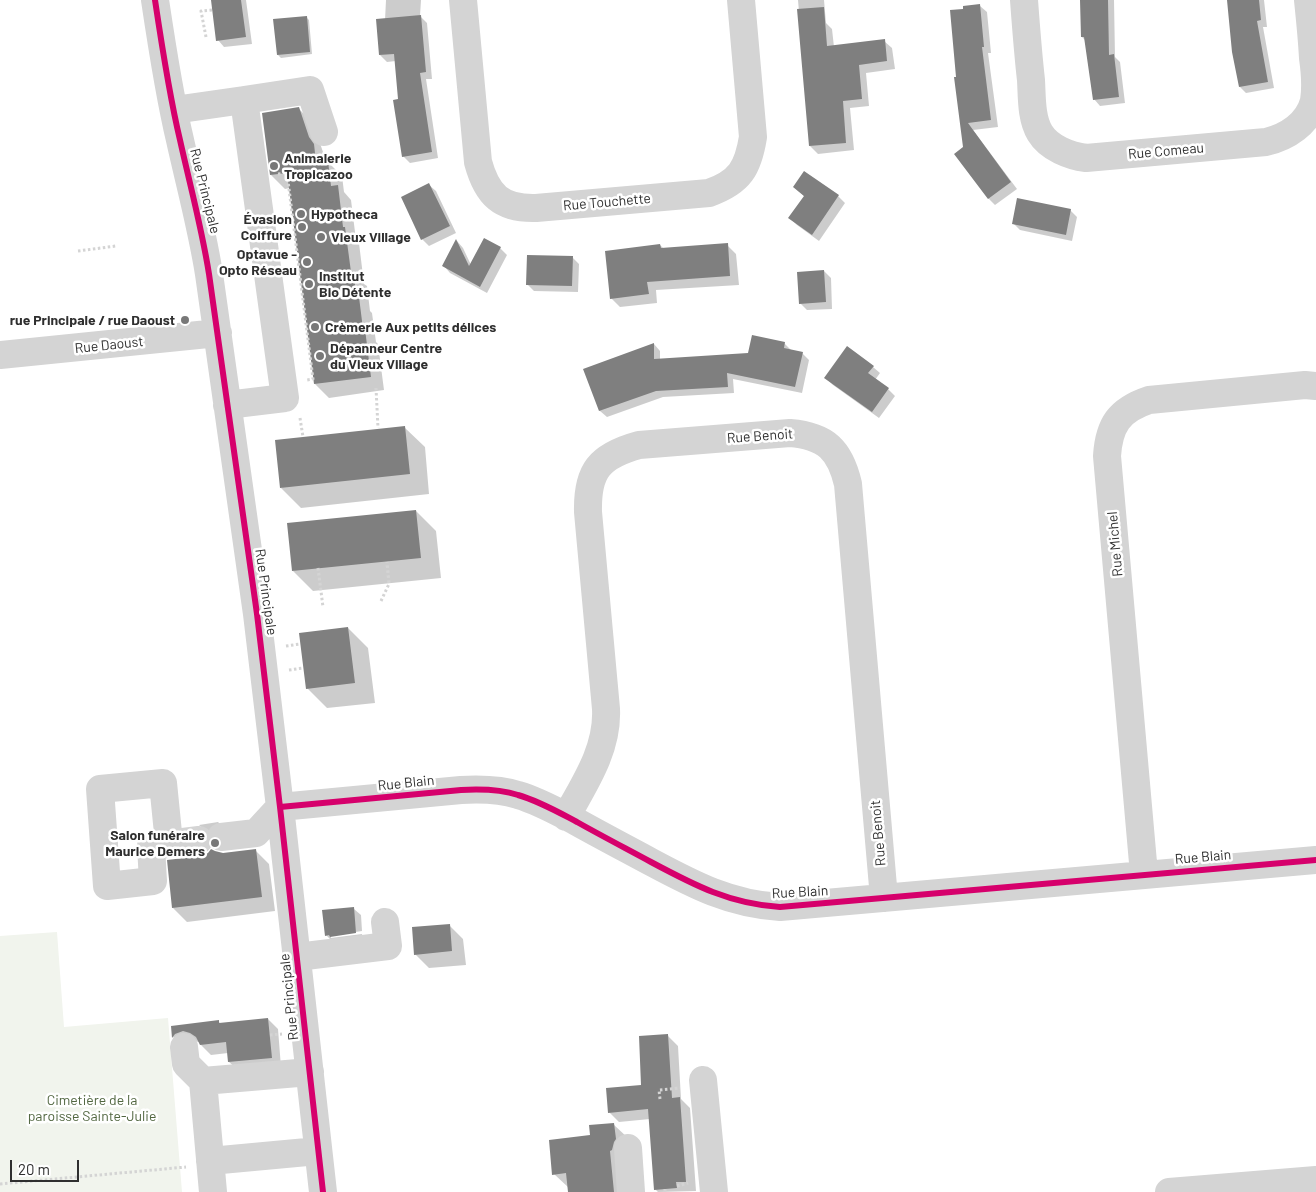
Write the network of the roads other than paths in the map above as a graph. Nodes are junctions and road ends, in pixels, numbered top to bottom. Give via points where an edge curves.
1 (155, 0) edge
2 (463, 0) edge
3 (741, 0) edge
4 (1024, 0) edge
5 (1308, 0) edge
6 (244, 100) junction
7 (174, 110) junction
8 (324, 132) dead end
9 (218, 333) junction
10 (0, 355) edge
11 (1316, 386) edge
12 (227, 404) junction
13 (280, 807) junction
14 (566, 817) junction
15 (169, 843) dead end
16 (1316, 860) edge
17 (1144, 874) junction
18 (884, 898) junction
19 (385, 922) dead end
20 (297, 957) junction
21 (184, 1047) dead end
22 (310, 1072) junction
23 (703, 1080) dead end
24 (203, 1081) junction
25 (628, 1148) dead end
26 (318, 1151) junction
27 (210, 1161) junction
28 (1310, 1184) edge
29 (704, 1188) edge
30 (1262, 1188) edge
31 (1184, 1191) edge
32 (213, 1192) edge
33 (323, 1192) edge
34 (631, 1192) edge

1 - 7 street, Rue Principale
2 - 3 street, Rue Touchette via 482,178 499,200 522,208 709,193 735,180 745,168 754,137
4 - 5 street, Rue Comeau via 1033,110 1040,134 1062,151 1086,158 1266,142 1290,133 1309,113 1314,101 1315,70
6 - 7 street
6 - 8 street via 310,90
6 - 12 street via 285,398
7 - 9 street, Rue Principale via 204,240
9 - 10 street, Rue Daoust
9 - 12 street, Rue Principale
11 - 17 street, Rue Michel via 1149,400 1126,410 1111,430 1107,456
12 - 13 street, Rue Principale via 256,604
13 - 14 street, Rue Blain via 482,789 517,794
13 - 15 street via 256,833
13 - 20 street, Rue Principale
14 - 18 street, Rue Blain via 683,878 741,902 780,907
14 - 18 street, Rue Benoit via 598,758 607,720 588,512 590,480 596,469 608,457 639,445 802,434 829,446 838,456 848,484
16 - 17 street, Rue Blain
17 - 18 street, Rue Blain
19 - 20 street via 388,946
20 - 22 street, Rue Principale
21 - 24 street via 186,1064
22 - 24 street
22 - 26 street, Rue Principale
23 - 29 street
24 - 27 street
25 - 34 street
26 - 27 street
26 - 33 street, Rue Principale
27 - 32 street
28 - 30 street
30 - 31 street

